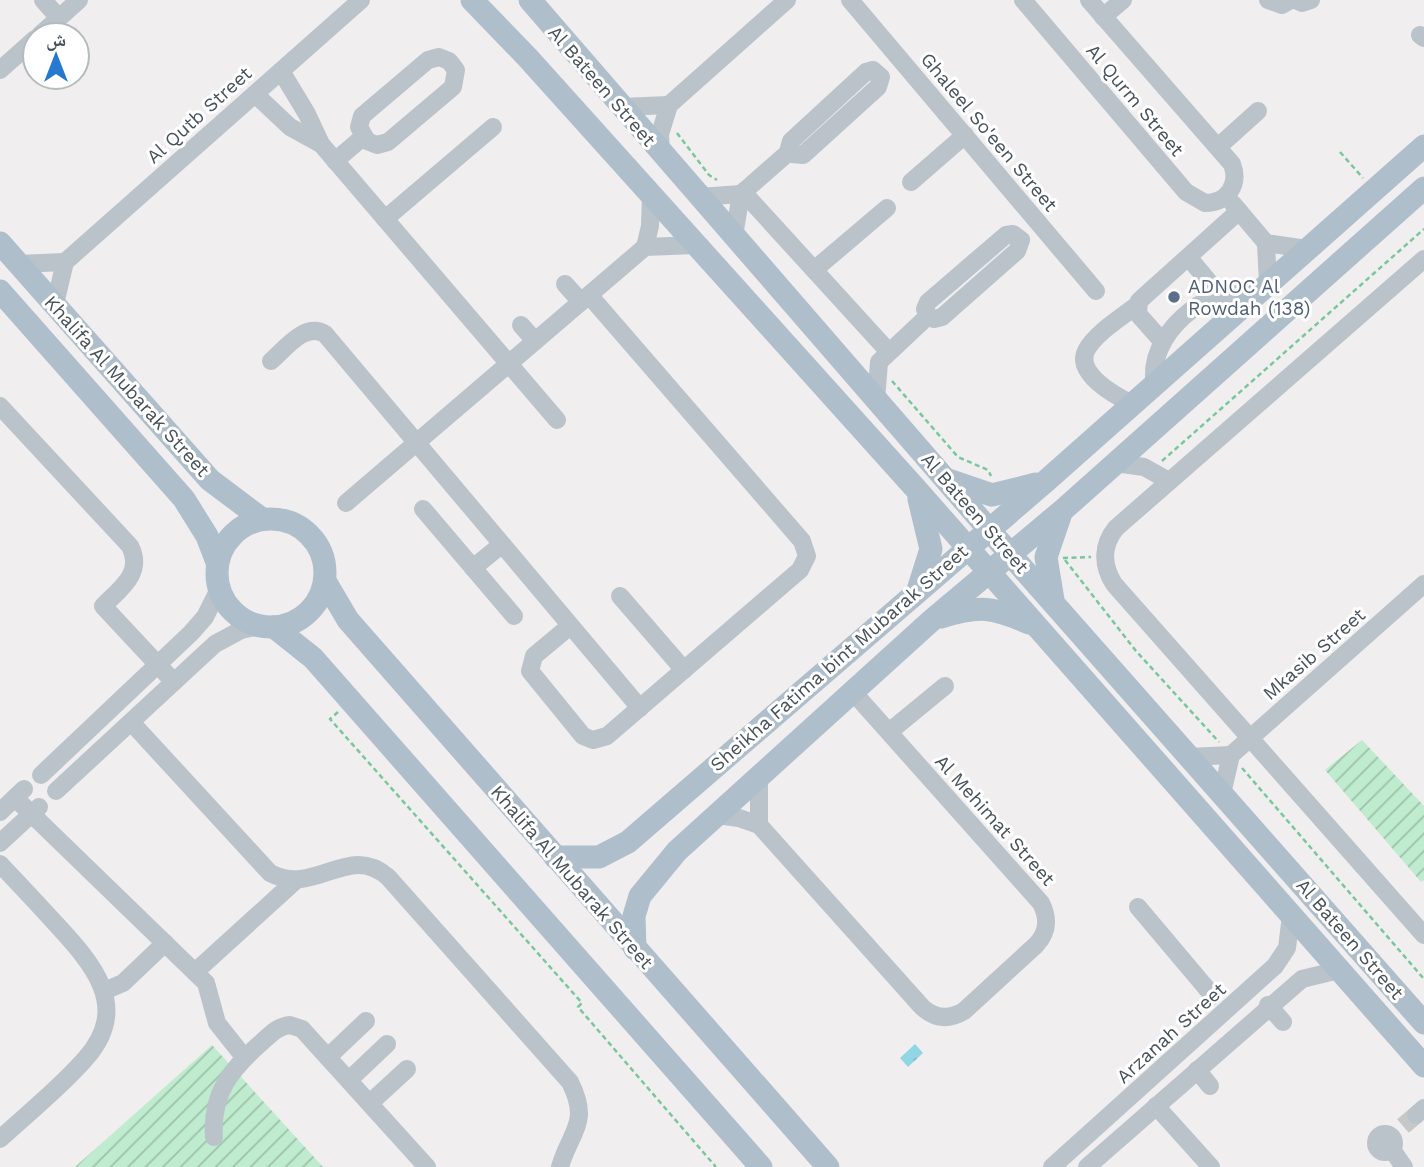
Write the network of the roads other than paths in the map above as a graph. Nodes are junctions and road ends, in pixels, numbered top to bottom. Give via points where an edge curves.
1 (43, 0) edge
2 (79, 0) edge
3 (361, 0) edge
4 (472, 0) edge
5 (491, 0) edge
6 (530, 0) edge
7 (787, 0) edge
8 (850, 0) edge
9 (1023, 0) edge
10 (1089, 0) edge
11 (1122, 0) edge
12 (1268, 0) edge
13 (1293, 0) edge
14 (1311, 0) edge
15 (1103, 17) junction
16 (59, 18) junction
17 (56, 21) edge
18 (21, 51) edge
19 (898, 56) junction
20 (528, 58) junction
21 (0, 70) edge
22 (281, 71) junction
23 (255, 94) junction
24 (669, 105) junction
25 (621, 107) junction
26 (1258, 111) dead end
27 (493, 127) dead end
28 (965, 135) junction
29 (363, 137) junction
30 (321, 144) junction
31 (1424, 146) edge
32 (1218, 147) junction
33 (660, 153) junction
34 (335, 161) junction
35 (911, 182) dead end
36 (1424, 188) edge
37 (742, 193) junction
38 (651, 194) junction
39 (1226, 196) junction
40 (699, 197) junction
41 (887, 208) dead end
42 (1239, 211) junction
43 (385, 219) junction
44 (1036, 221) junction
45 (734, 236) junction
46 (0, 243) edge
47 (1266, 243) junction
48 (696, 245) junction
49 (645, 247) junction
50 (1307, 249) junction
51 (1189, 258) junction
52 (1424, 259) edge
53 (65, 262) junction
54 (18, 264) junction
55 (814, 270) junction
56 (565, 284) dead end
57 (0, 291) edge
58 (1096, 291) dead end
59 (1260, 292) junction
60 (1219, 294) junction
61 (585, 299) junction
62 (55, 304) junction
63 (1137, 305) junction
64 (521, 325) dead end
65 (1161, 340) junction
66 (536, 341) junction
67 (884, 357) junction
68 (271, 361) dead end
69 (843, 361) junction
70 (509, 363) junction
71 (1155, 384) junction
72 (876, 400) junction
73 (1132, 404) junction
74 (0, 406) edge
75 (557, 420) dead end
76 (415, 444) junction
77 (1115, 463) junction
78 (945, 479) junction
79 (1045, 481) junction
80 (1169, 481) junction
81 (916, 489) junction
82 (346, 503) dead end
83 (423, 509) dead end
84 (1063, 510) junction
85 (262, 519) junction
86 (988, 529) junction
87 (501, 545) junction
88 (966, 548) junction
89 (1011, 555) junction
90 (218, 562) junction
91 (473, 568) junction
92 (989, 573) junction
93 (325, 581) junction
94 (1424, 584) edge
95 (219, 589) junction
96 (918, 590) junction
97 (620, 596) dead end
98 (1053, 604) junction
99 (514, 616) dead end
100 (932, 620) junction
101 (267, 626) junction
102 (570, 626) junction
103 (1036, 626) junction
104 (158, 665) junction
105 (684, 670) junction
106 (174, 682) junction
107 (944, 686) dead end
108 (853, 692) junction
109 (640, 708) junction
110 (131, 722) junction
111 (889, 732) junction
112 (1250, 738) junction
113 (66, 752) junction
114 (1231, 755) junction
115 (1189, 757) junction
116 (82, 768) junction
117 (41, 775) dead end
118 (759, 777) junction
119 (56, 791) dead end
120 (1222, 794) junction
121 (36, 810) junction
122 (0, 812) edge
123 (717, 816) junction
124 (759, 825) junction
125 (0, 843) edge
126 (555, 857) junction
127 (0, 864) edge
128 (295, 881) junction
129 (1138, 907) dead end
130 (1291, 915) junction
131 (1424, 935) edge
132 (165, 943) junction
133 (635, 949) junction
134 (1339, 970) junction
135 (195, 972) junction
136 (1258, 982) junction
137 (104, 992) junction
138 (1213, 996) dead end
139 (1271, 1003) junction
140 (366, 1021) dead end
141 (1283, 1022) dead end
142 (1424, 1023) edge
143 (387, 1044) dead end
144 (244, 1057) junction
145 (328, 1057) junction
146 (1424, 1066) edge
147 (407, 1069) dead end
148 (1197, 1070) junction
149 (349, 1080) junction
150 (1210, 1086) dead end
151 (370, 1103) junction
152 (1156, 1106) junction
153 (1405, 1127) edge
154 (214, 1137) dead end
155 (0, 1139) edge
156 (427, 1167) edge
157 (560, 1167) edge
158 (761, 1167) edge
159 (828, 1167) edge
160 (1052, 1167) edge
161 (1087, 1167) edge
162 (1210, 1167) edge
163 (1404, 1167) edge

1 - 16 street
2 - 16 street
3 - 22 street, Al Qutb Street
4 - 20 main road, Al Bateen Street
5 - 20 main road, Al Bateen Street
6 - 25 main road, Al Bateen Street
7 - 24 street
8 - 19 street, Ghaleel So'een Street
9 - 39 street, Al Qurm Street via 1186,192 1205,203
10 - 15 street, Al Qurm Street
11 - 15 street
12 - 13 street via 1282,5
13 - 14 street
15 - 32 street, Al Qurm Street
16 - 17 street
18 - 21 street
19 - 28 street, Ghaleel So'een Street
19 - 37 street via 879,74 878,87 803,155 790,151
20 - 38 main road, Al Bateen Street
22 - 23 street, Al Qutb Street
22 - 30 street
23 - 30 street via 290,127
23 - 53 street, Al Qutb Street
24 - 25 street
24 - 33 street via 660,134
25 - 33 main road, Al Bateen Street
26 - 32 street
27 - 43 street
28 - 35 street
28 - 44 street, Ghaleel So'een Street
29 - 29 street via 377,145 388,142 453,87 457,76 453,65 439,57 428,60 362,116 359,127
29 - 34 street
30 - 34 street
31 - 50 main road, Sheikha Fatima bint Mubarak Street
32 - 39 street, Al Qurm Street via 1234,170 1233,187
33 - 40 main road, Al Bateen Street
34 - 43 street
36 - 77 main road, Sheikha Fatima bint Mubarak Street
37 - 40 street
37 - 45 street
37 - 55 street
38 - 48 main road, Al Bateen Street
38 - 49 street
39 - 42 street
40 - 45 main road, Al Bateen Street
41 - 55 street
42 - 47 street
42 - 51 street
43 - 70 street
44 - 58 street, Ghaleel So'een Street
44 - 67 street via 1019,237 1006,235 930,300 928,316
45 - 69 main road, Al Bateen Street
46 - 54 main road, Khalifa Al Mubarak Street
47 - 50 street
47 - 59 street
48 - 49 street
48 - 81 main road, Al Bateen Street
49 - 61 street
50 - 59 main road, Sheikha Fatima bint Mubarak Street
51 - 60 street
51 - 63 street
52 - 80 street
53 - 54 street
53 - 62 street
54 - 62 main road, Khalifa Al Mubarak Street
55 - 67 street
56 - 61 street
57 - 90 main road, Khalifa Al Mubarak Street via 184,499
59 - 60 street
59 - 71 main road, Sheikha Fatima bint Mubarak Street
60 - 65 street
61 - 66 street
61 - 105 street via 807,551 807,562 800,570
62 - 85 main road, Khalifa Al Mubarak Street via 210,480
63 - 65 street
63 - 73 street via 1090,345 1084,356 1086,367 1099,382
64 - 66 street
65 - 71 street via 1153,365
66 - 70 street
67 - 69 street
67 - 72 street
68 - 76 street via 307,331 321,331
69 - 72 main road, Al Bateen Street
70 - 75 street
70 - 76 street
71 - 73 main road, Sheikha Fatima bint Mubarak Street
72 - 78 main road, Al Bateen Street
73 - 79 main road, Sheikha Fatima bint Mubarak Street
74 - 104 street via 130,546 135,558 132,576 103,606
76 - 82 street
76 - 87 street
77 - 80 street via 1144,467
77 - 84 main road, Sheikha Fatima bint Mubarak Street
78 - 79 main road via 992,495
78 - 86 main road, Al Bateen Street
79 - 86 main road, Sheikha Fatima bint Mubarak Street
80 - 112 street via 1116,528 1105,556 1114,584
81 - 88 main road, Al Bateen Street
81 - 96 main road via 931,549
83 - 91 street
84 - 89 main road, Sheikha Fatima bint Mubarak Street
84 - 98 main road via 1046,557
85 - 90 main road via 229,538
85 - 93 main road via 288,521 310,534 323,556
86 - 88 main road, Sheikha Fatima bint Mubarak Street
86 - 89 main road, Al Bateen Street
87 - 91 street
87 - 102 street
88 - 92 main road, Al Bateen Street
88 - 96 main road, Sheikha Fatima bint Mubarak Street
89 - 92 main road, Sheikha Fatima bint Mubarak Street
89 - 98 main road, Al Bateen Street
90 - 95 main road
91 - 99 street
92 - 100 main road, Sheikha Fatima bint Mubarak Street
92 - 103 main road, Al Bateen Street
93 - 101 main road via 308,613 298,620
93 - 126 main road, Khalifa Al Mubarak Street via 348,620
94 - 112 street, Mkasib Street
95 - 101 main road via 235,613
95 - 104 street via 198,625
96 - 126 main road, Sheikha Fatima bint Mubarak Street via 628,842 599,858
97 - 105 street
98 - 115 main road, Al Bateen Street
100 - 103 main road via 986,608
100 - 108 main road, Sheikha Fatima bint Mubarak Street
101 - 106 street via 241,630 215,644
101 - 158 main road via 313,658
102 - 109 street
102 - 109 street via 534,656 529,667 580,733 588,739 603,739
103 - 130 main road, Al Bateen Street
104 - 106 street
104 - 113 street
105 - 109 street
106 - 110 street
107 - 111 street
108 - 111 street, Al Mehimat Street
108 - 118 main road, Sheikha Fatima bint Mubarak Street
110 - 116 street
110 - 128 street via 264,867
111 - 124 street, Al Mehimat Street via 1041,903 1046,915 1041,940 964,1011 942,1017 926,1011
112 - 114 street, Mkasib Street
112 - 131 street
113 - 116 street
113 - 117 street
114 - 115 street
114 - 120 street
115 - 120 main road, Al Bateen Street
116 - 119 street
118 - 123 main road, Sheikha Fatima bint Mubarak Street
118 - 124 street
120 - 142 main road, Al Bateen Street
121 - 122 street via 20,794
121 - 125 street
121 - 132 street
123 - 124 street
123 - 133 main road, Sheikha Fatima bint Mubarak Street via 645,887 634,916
126 - 133 main road, Khalifa Al Mubarak Street
127 - 137 street via 89,960
128 - 135 street
128 - 157 street via 353,864 376,868 388,877 570,1082 579,1108 578,1127
129 - 138 street
130 - 134 main road, Al Bateen Street
130 - 136 street, Arzanah Street via 1287,948
132 - 135 street
132 - 137 street via 123,983
133 - 159 main road, Khalifa Al Mubarak Street
134 - 139 street via 1302,979
134 - 146 main road, Al Bateen Street
135 - 144 street via 209,987 217,1023
136 - 139 street
136 - 160 street, Arzanah Street
137 - 155 street via 103,1026 94,1048
139 - 141 street
139 - 148 street
140 - 145 street
143 - 149 street
144 - 145 street via 278,1029 290,1025 302,1029
144 - 154 street via 219,1091
145 - 149 street
147 - 151 street
148 - 150 street
148 - 152 street
149 - 151 street
151 - 156 street
152 - 161 street
152 - 162 street
153 - 163 street

